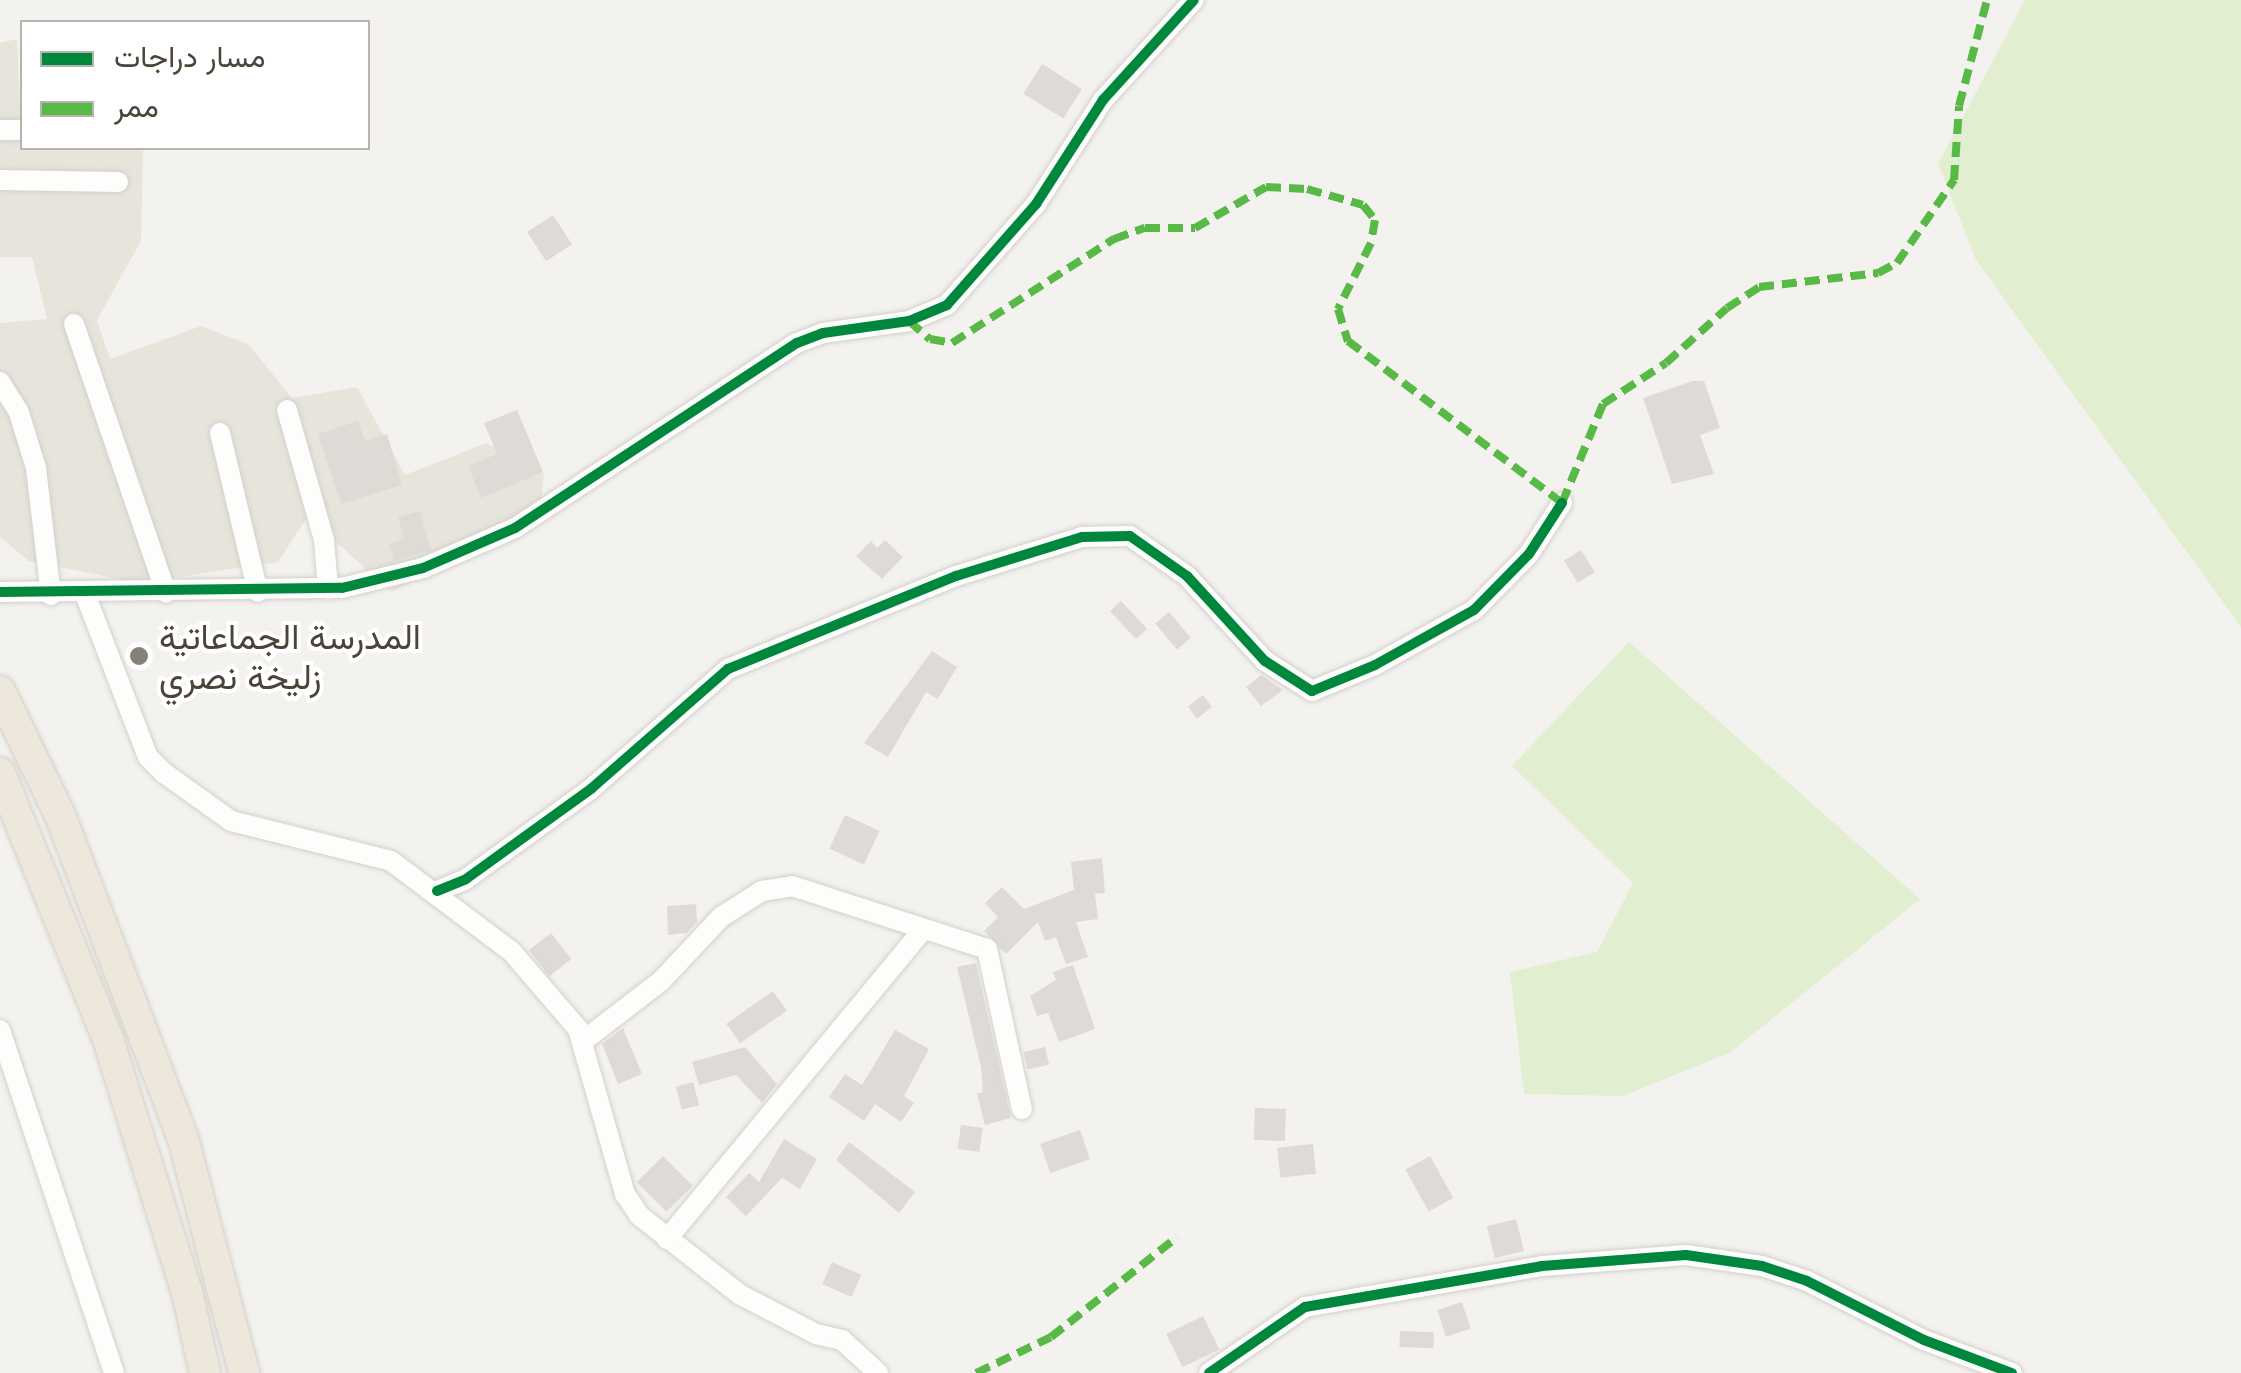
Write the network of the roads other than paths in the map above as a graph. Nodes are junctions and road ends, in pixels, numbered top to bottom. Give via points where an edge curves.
1 (1194, 0) edge
2 (0, 180) edge
3 (118, 182) dead end
4 (74, 324) dead end
5 (0, 382) edge
6 (288, 410) dead end
7 (220, 432) dead end
8 (1562, 503) dead end
9 (328, 589) junction
10 (0, 592) edge
11 (258, 592) junction
12 (166, 593) junction
13 (47, 594) junction
14 (86, 594) junction
15 (0, 691) edge
16 (0, 773) edge
17 (437, 891) junction
18 (923, 930) junction
19 (0, 1030) edge
20 (582, 1042) junction
21 (1022, 1109) dead end
22 (667, 1239) junction
23 (114, 1373) edge
24 (205, 1373) edge
25 (244, 1373) edge
26 (878, 1373) edge
27 (1209, 1373) edge
28 (2012, 1373) edge

1 - 9 street via 1102,100 1036,204 946,305 909,322 823,332 796,343 516,528 424,568
2 - 3 street
4 - 12 street
5 - 13 street via 19,413 36,468
6 - 9 street via 324,540
7 - 11 street
8 - 17 street via 1528,554 1474,610 1312,691 1265,661 1187,576 1130,536 1082,537 956,576 728,670 592,788 466,879
9 - 11 street
10 - 13 street
11 - 12 street
12 - 14 street
13 - 14 street
14 - 17 street via 148,757 164,774 231,821 391,861
15 - 25 highway via 60,815 184,1142
16 - 24 highway via 108,1039 187,1292
17 - 20 street via 512,952
18 - 20 street via 792,886 762,891 721,917 660,980
18 - 21 street via 975,943 991,955
18 - 22 street
19 - 23 street
20 - 22 street via 624,1194
22 - 26 street via 738,1294 856,1349
27 - 28 street via 1306,1307 1542,1266 1686,1255 1762,1266 1807,1281 1924,1340

